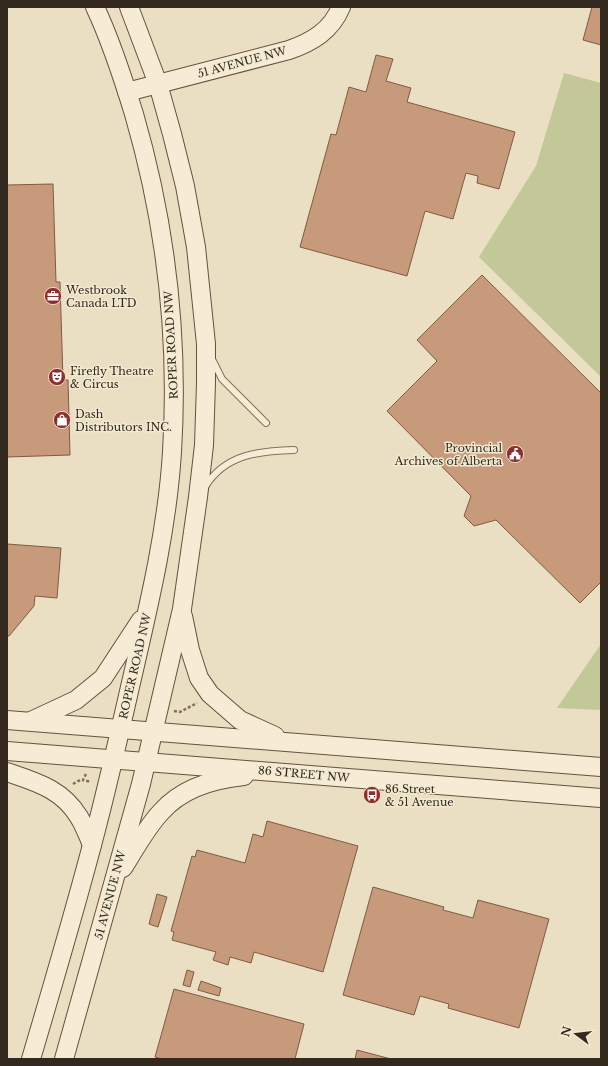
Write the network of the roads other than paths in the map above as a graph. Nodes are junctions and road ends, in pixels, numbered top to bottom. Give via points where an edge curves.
1 (95, 7) edge
2 (129, 7) edge
3 (342, 7) edge
4 (158, 84) junction
5 (127, 92) junction
6 (206, 344) junction
7 (266, 423) dead end
8 (294, 450) dead end
9 (198, 497) junction
10 (148, 609) junction
11 (182, 609) junction
12 (7, 720) edge
13 (30, 722) junction
14 (120, 729) junction
15 (153, 731) junction
16 (286, 742) junction
17 (7, 751) edge
18 (113, 760) junction
19 (145, 761) junction
20 (601, 767) edge
21 (7, 772) edge
22 (278, 772) junction
23 (601, 798) edge
24 (92, 845) junction
25 (113, 883) junction
26 (31, 1059) edge
27 (64, 1059) edge

1 - 5 main road, ROPER ROAD NW
2 - 4 main road
3 - 4 main road, 51 AVENUE NW via 325,32 302,46
4 - 5 main road, 51 AVENUE NW
4 - 6 main road via 185,186 196,247
5 - 10 main road, ROPER ROAD NW via 146,159 162,241 170,305 174,375 172,453 167,502
6 - 7 lane via 222,379
6 - 9 main road via 206,408
8 - 9 lane via 261,452 234,460 215,473
9 - 11 main road
10 - 13 main road via 103,678 76,700
10 - 14 main road, ROPER ROAD NW
11 - 15 main road
11 - 16 main road via 190,650 199,678 210,694 240,720
12 - 13 main road
13 - 14 main road
14 - 15 main road
14 - 18 main road, ROPER ROAD NW
15 - 16 main road
15 - 19 main road, 51 AVENUE NW
16 - 20 main road
17 - 18 main road, 86 STREET NW
18 - 19 main road, 86 STREET NW
18 - 24 main road
19 - 22 main road, 86 STREET NW
19 - 25 main road, 51 AVENUE NW
21 - 24 main road via 43,784 61,796 80,818
22 - 23 main road, 86 STREET NW
22 - 25 main road via 230,777 187,791 161,811
24 - 26 main road
25 - 27 main road, 51 AVENUE NW

